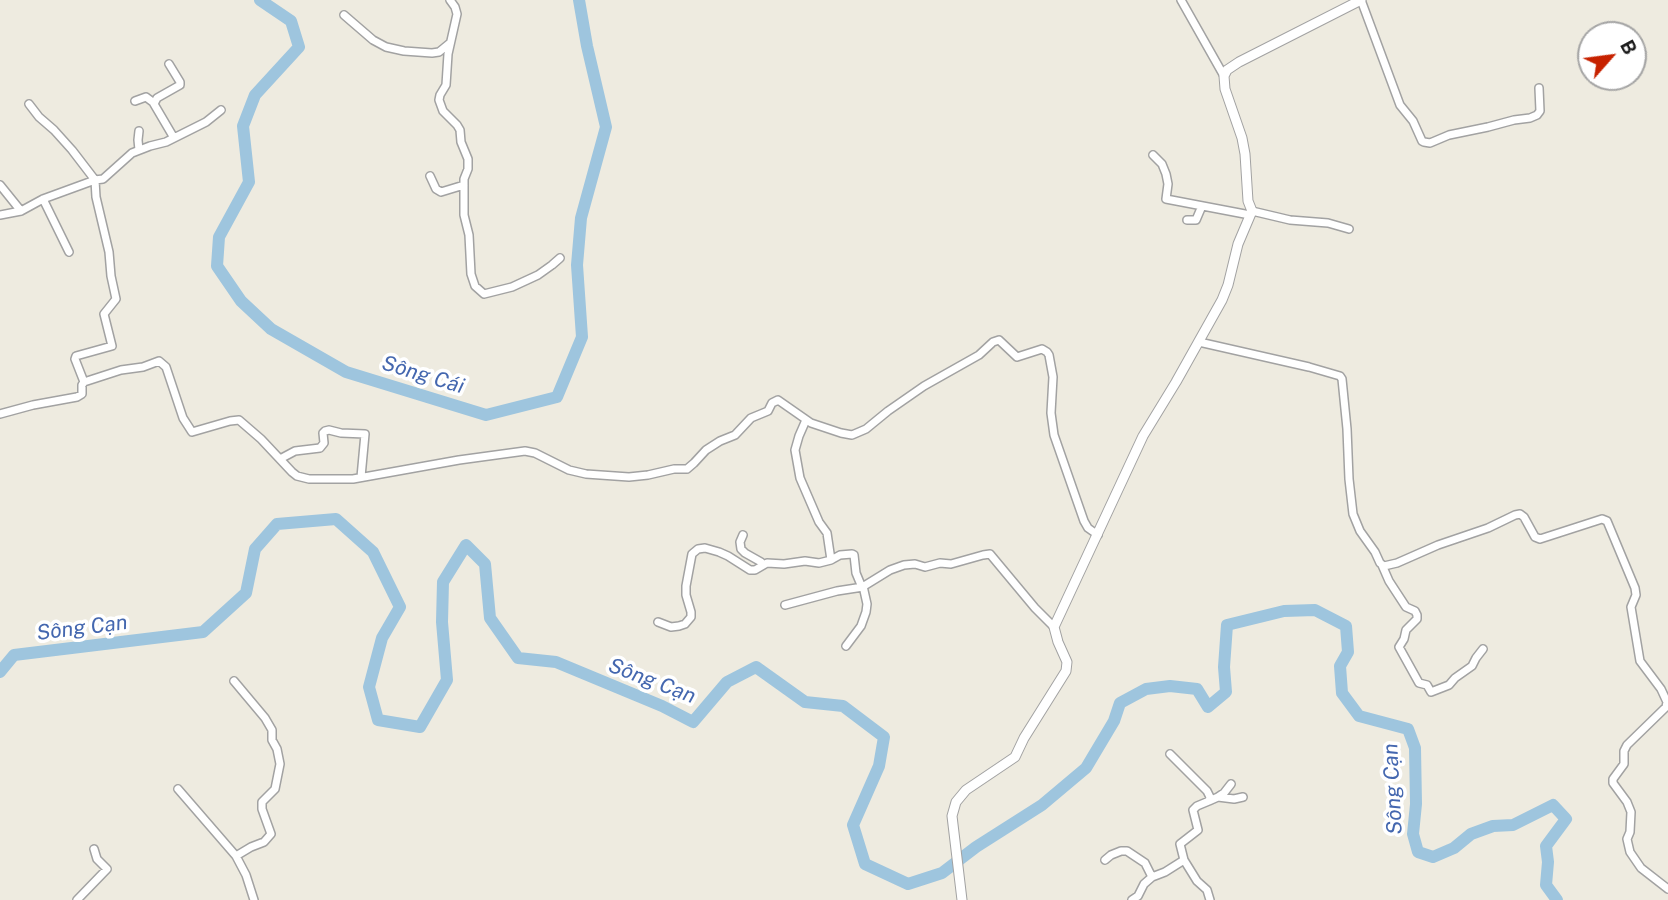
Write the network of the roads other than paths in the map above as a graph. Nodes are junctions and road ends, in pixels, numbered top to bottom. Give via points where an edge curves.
1 (450, 0) edge
2 (1181, 0) edge
3 (1361, 0) edge
4 (344, 15) dead end
5 (451, 42) junction
6 (169, 64) dead end
7 (1224, 76) junction
8 (1539, 88) dead end
9 (135, 102) dead end
10 (154, 103) junction
11 (29, 104) dead end
12 (221, 110) dead end
13 (139, 131) dead end
14 (174, 138) junction
15 (139, 150) junction
16 (1153, 155) dead end
17 (430, 176) dead end
18 (95, 180) junction
19 (0, 185) edge
20 (464, 185) junction
21 (43, 199) junction
22 (1202, 206) junction
23 (21, 211) junction
24 (1251, 213) junction
25 (0, 215) edge
26 (1187, 220) dead end
27 (1349, 229) dead end
28 (69, 252) dead end
29 (560, 258) dead end
30 (1199, 342) junction
31 (84, 382) junction
32 (0, 414) edge
33 (806, 421) junction
34 (280, 459) junction
35 (361, 477) junction
36 (744, 535) dead end
37 (1098, 536) junction
38 (831, 560) junction
39 (763, 565) junction
40 (1382, 565) junction
41 (863, 586) junction
42 (785, 605) dead end
43 (658, 622) dead end
44 (1054, 627) junction
45 (846, 646) dead end
46 (1483, 649) dead end
47 (234, 681) dead end
48 (1170, 754) dead end
49 (1231, 784) dead end
50 (178, 789) dead end
51 (1218, 797) junction
52 (1243, 797) dead end
53 (1209, 801) junction
54 (94, 849) dead end
55 (236, 856) junction
56 (1105, 860) dead end
57 (1184, 860) junction
58 (1152, 877) junction
59 (1668, 889) edge
60 (77, 900) edge
61 (254, 900) edge
62 (962, 900) edge
63 (1132, 900) edge
64 (1210, 900) edge

1 - 5 street via 457,15
2 - 7 street
3 - 7 street via 1239,62
3 - 8 street via 1400,105 1424,142 1537,115
4 - 5 street via 386,47 432,53
5 - 20 street via 446,85 439,100 460,130 468,163
6 - 10 street via 180,85
7 - 24 street via 1242,138
9 - 10 street via 145,97
10 - 14 street
11 - 18 street
12 - 14 street
13 - 15 street
14 - 15 street
15 - 18 street via 106,177
16 - 22 street via 1166,174 1167,199
17 - 20 street via 441,192
18 - 21 street
18 - 31 street via 116,299 104,314 112,346 76,356
19 - 23 street
20 - 29 street via 471,274 482,293 512,287
21 - 23 street
21 - 28 street
22 - 24 street
22 - 26 street via 1196,220
23 - 25 street
24 - 27 street
24 - 30 street via 1225,292
30 - 37 street via 1143,436
30 - 40 street via 1340,376 1353,514
31 - 32 street via 83,393 77,397
31 - 34 street via 162,362 188,429 192,432 239,420
33 - 35 street via 776,400 768,411 706,450 687,469 648,475 586,474 526,451
33 - 37 street via 852,435 995,341 1001,341 1017,357 1045,350 1053,377 1051,413 1056,444 1084,521
33 - 38 street via 795,450 797,463 802,484 827,533
34 - 35 street via 297,477
34 - 35 street via 320,448 325,431 365,434
36 - 39 street via 741,549
37 - 44 street
38 - 39 street
38 - 41 street via 854,555
39 - 43 street via 750,570 719,552 696,550 686,586 691,617 679,626
40 - 46 street via 1404,604 1417,615 1399,647 1419,683 1432,692 1449,685 1472,666
40 - 59 street via 1520,514 1540,539 1607,520 1635,588 1631,607 1640,661 1667,702 1627,745 1624,764 1613,783 1631,812 1630,852 1641,868
41 - 42 street
41 - 44 street via 904,565 951,564 990,554
41 - 45 street via 866,612
44 - 62 street via 1068,662 1066,671 1015,757 966,790 951,816
47 - 55 street via 272,730 280,764 275,789 262,802 271,834
48 - 53 street via 1207,791
49 - 51 street
50 - 55 street
51 - 52 street
51 - 53 street
53 - 57 street via 1193,810 1198,830 1180,844
54 - 60 street via 107,869
55 - 61 street
56 - 58 street via 1127,851 1145,863
57 - 58 street
57 - 64 street via 1208,890
58 - 63 street

